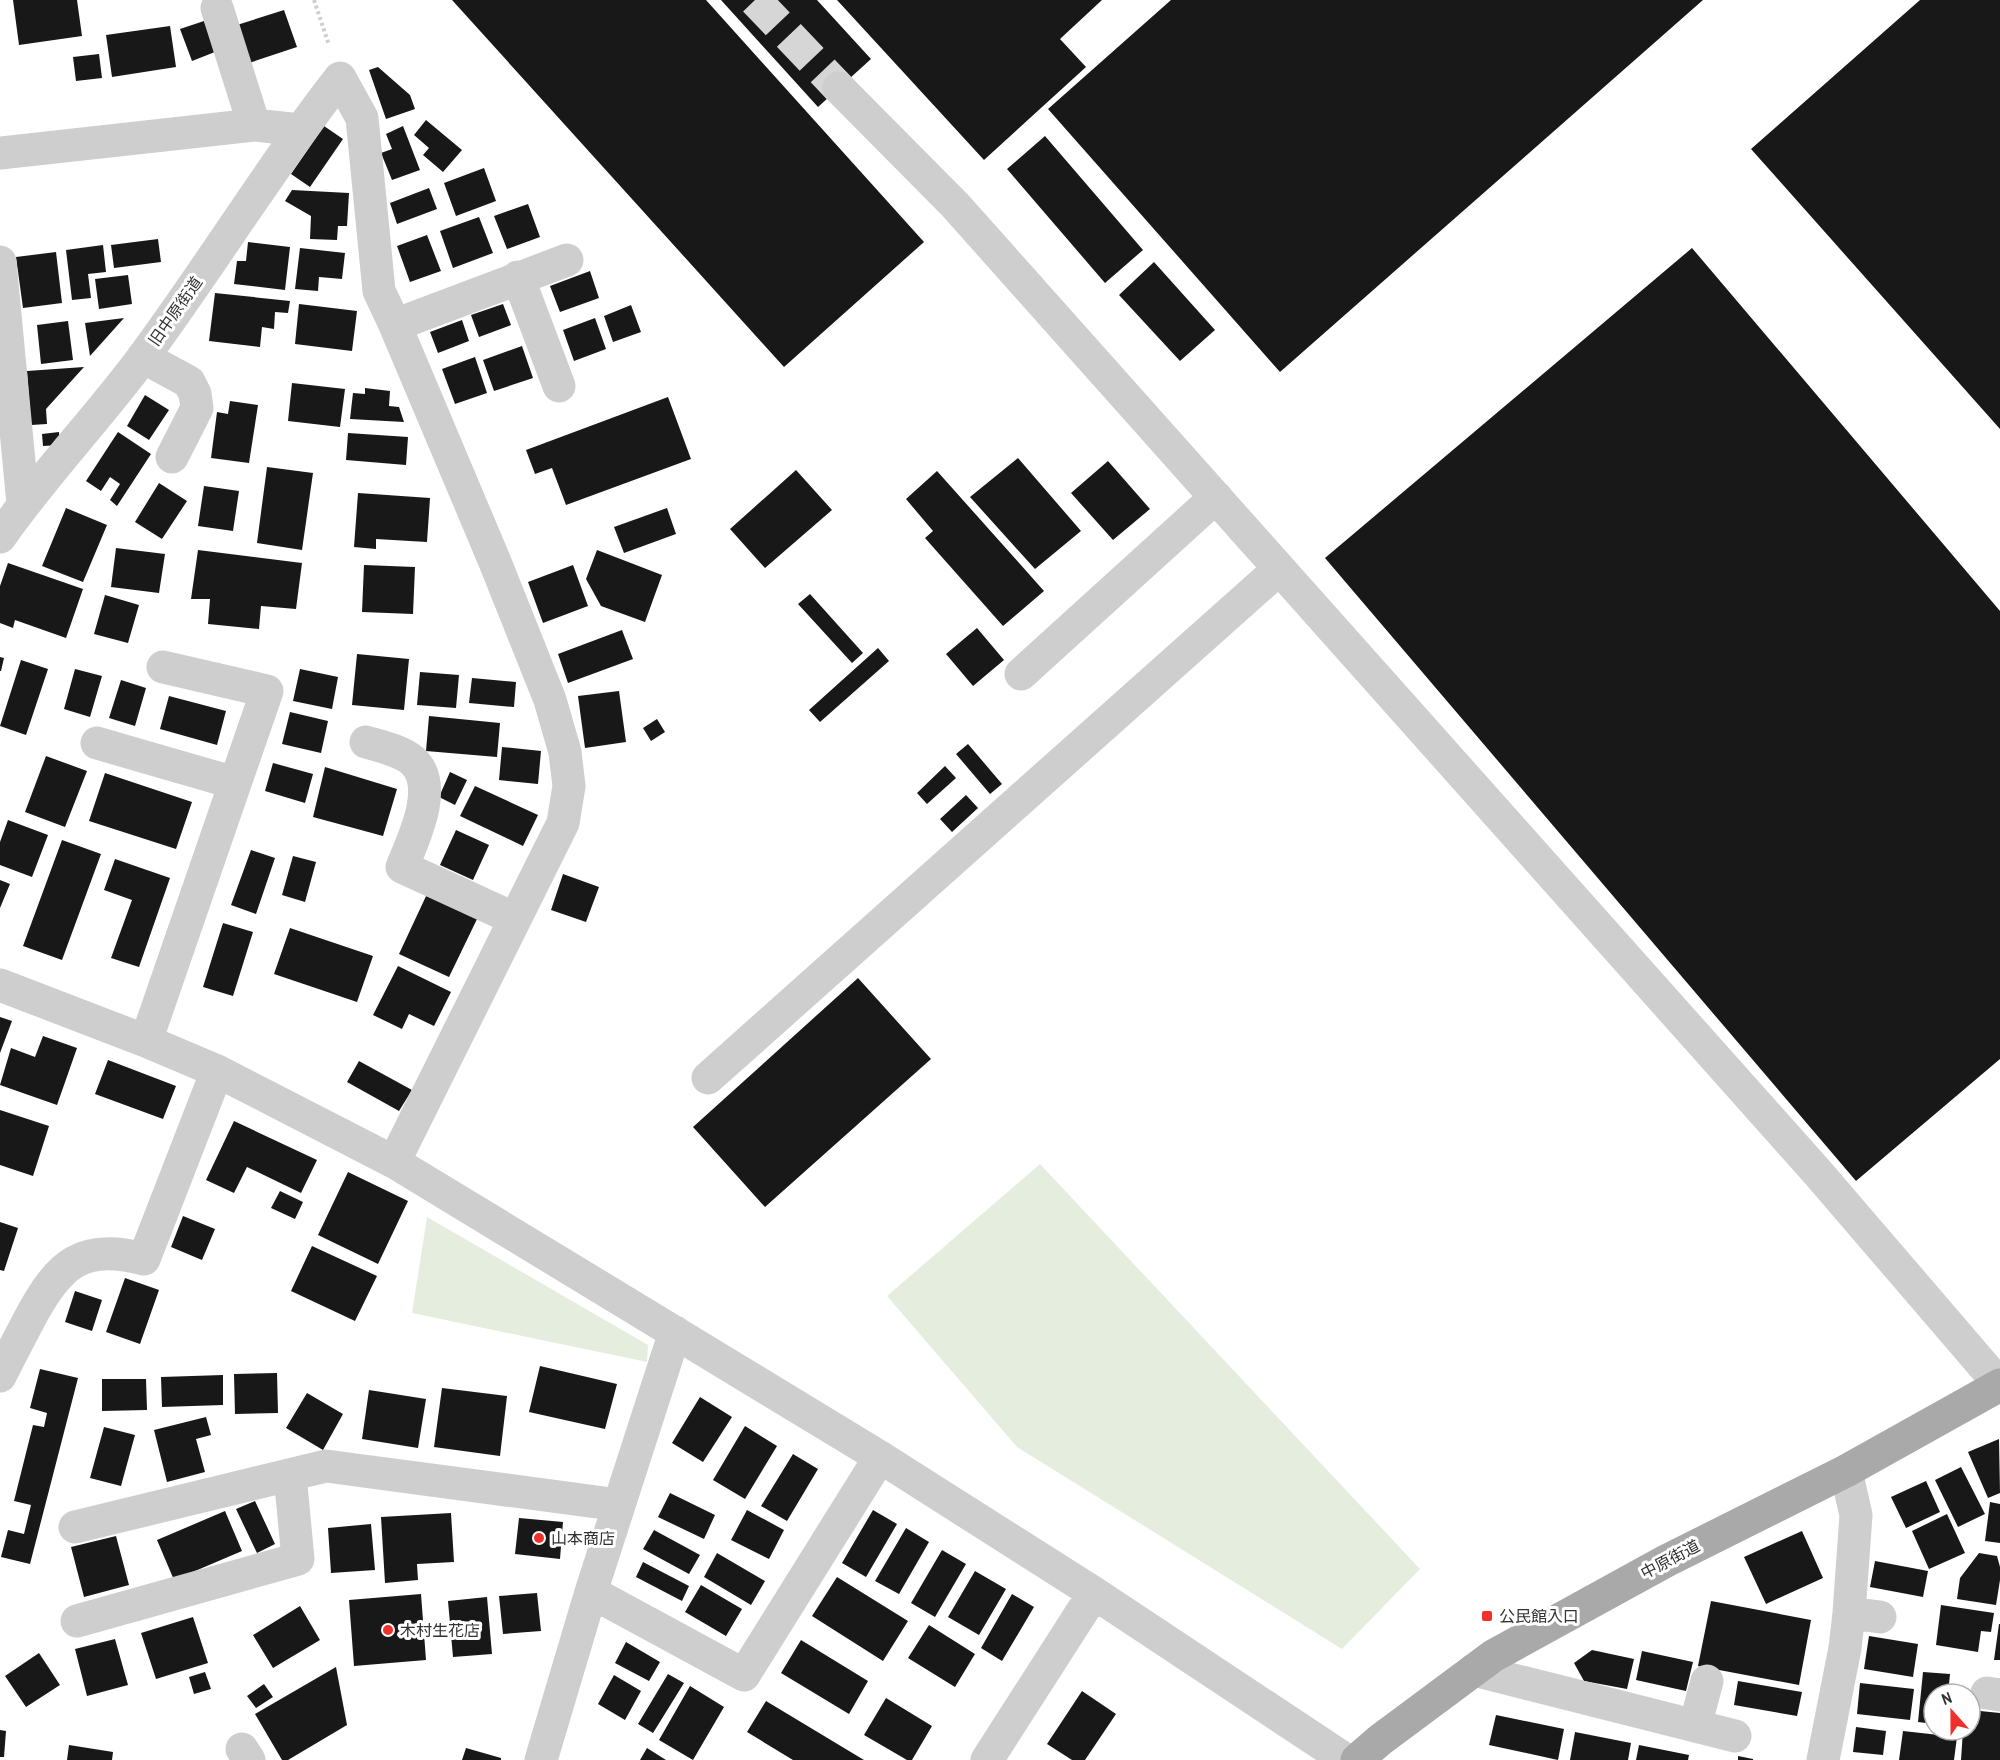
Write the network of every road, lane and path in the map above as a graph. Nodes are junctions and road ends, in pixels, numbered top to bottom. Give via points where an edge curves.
1 (314, 0) edge
2 (217, 8) dead end
3 (340, 78) junction
4 (839, 88) tunnel mouth
5 (254, 125) junction
6 (300, 129) junction
7 (0, 153) edge
8 (567, 260) dead end
9 (0, 262) edge
10 (518, 278) junction
11 (395, 326) junction
12 (143, 357) junction
13 (559, 386) dead end
14 (172, 457) dead end
15 (1216, 497) junction
16 (23, 504) junction
17 (0, 537) edge
18 (1279, 569) junction
19 (163, 668) dead end
20 (1021, 674) dead end
21 (366, 742) dead end
22 (97, 743) dead end
23 (235, 783) junction
24 (515, 919) junction
25 (0, 985) edge
26 (146, 1041) junction
27 (217, 1071) junction
28 (708, 1078) dead end
29 (394, 1161) junction
30 (675, 1332) junction
31 (1, 1372) edge
32 (2000, 1385) edge
33 (880, 1457) junction
34 (1846, 1470) junction
35 (290, 1475) junction
36 (620, 1505) junction
37 (75, 1527) dead end
38 (591, 1593) junction
39 (1094, 1593) junction
40 (77, 1621) dead end
41 (1474, 1670) junction
42 (1707, 1682) dead end
43 (1695, 1726) junction
44 (1735, 1736) dead end
45 (541, 1760) edge
46 (987, 1760) edge
47 (1346, 1760) edge
48 (1357, 1760) edge
49 (1822, 1760) edge

1 - 3 path
2 - 5 street
3 - 6 street, 旧中原街道
3 - 11 street via 362,118 379,291
4 - 15 street via 955,205
5 - 6 street
5 - 7 street
6 - 12 street, 旧中原街道
8 - 10 street
9 - 16 street
10 - 11 street
10 - 13 street
11 - 24 street via 499,572 550,700 565,752 568,786 563,823
12 - 14 street via 189,382 195,394 197,408
12 - 16 street, 旧中原街道
15 - 18 street
15 - 20 street
16 - 17 street, 旧中原街道
18 - 28 street
18 - 32 street via 1818,1173
19 - 23 street via 267,691
21 - 24 street via 411,759 424,782 419,824 402,867
22 - 23 street
23 - 26 street
24 - 29 street
25 - 26 street
26 - 27 street
27 - 29 street
27 - 31 street via 144,1259 106,1253 66,1267 43,1294
29 - 30 street
30 - 33 street
30 - 36 street
32 - 34 main road, 中原街道
33 - 38 street via 744,1675
33 - 39 street
34 - 41 main road, 中原街道 via 1666,1560
34 - 49 street via 1856,1515 1864,1615 1845,1648
35 - 36 street via 326,1466
35 - 37 street
35 - 40 street via 298,1559
36 - 38 street
38 - 45 street
39 - 46 street
39 - 47 street
41 - 43 street
41 - 48 main road, 中原街道
42 - 43 street
43 - 44 street

